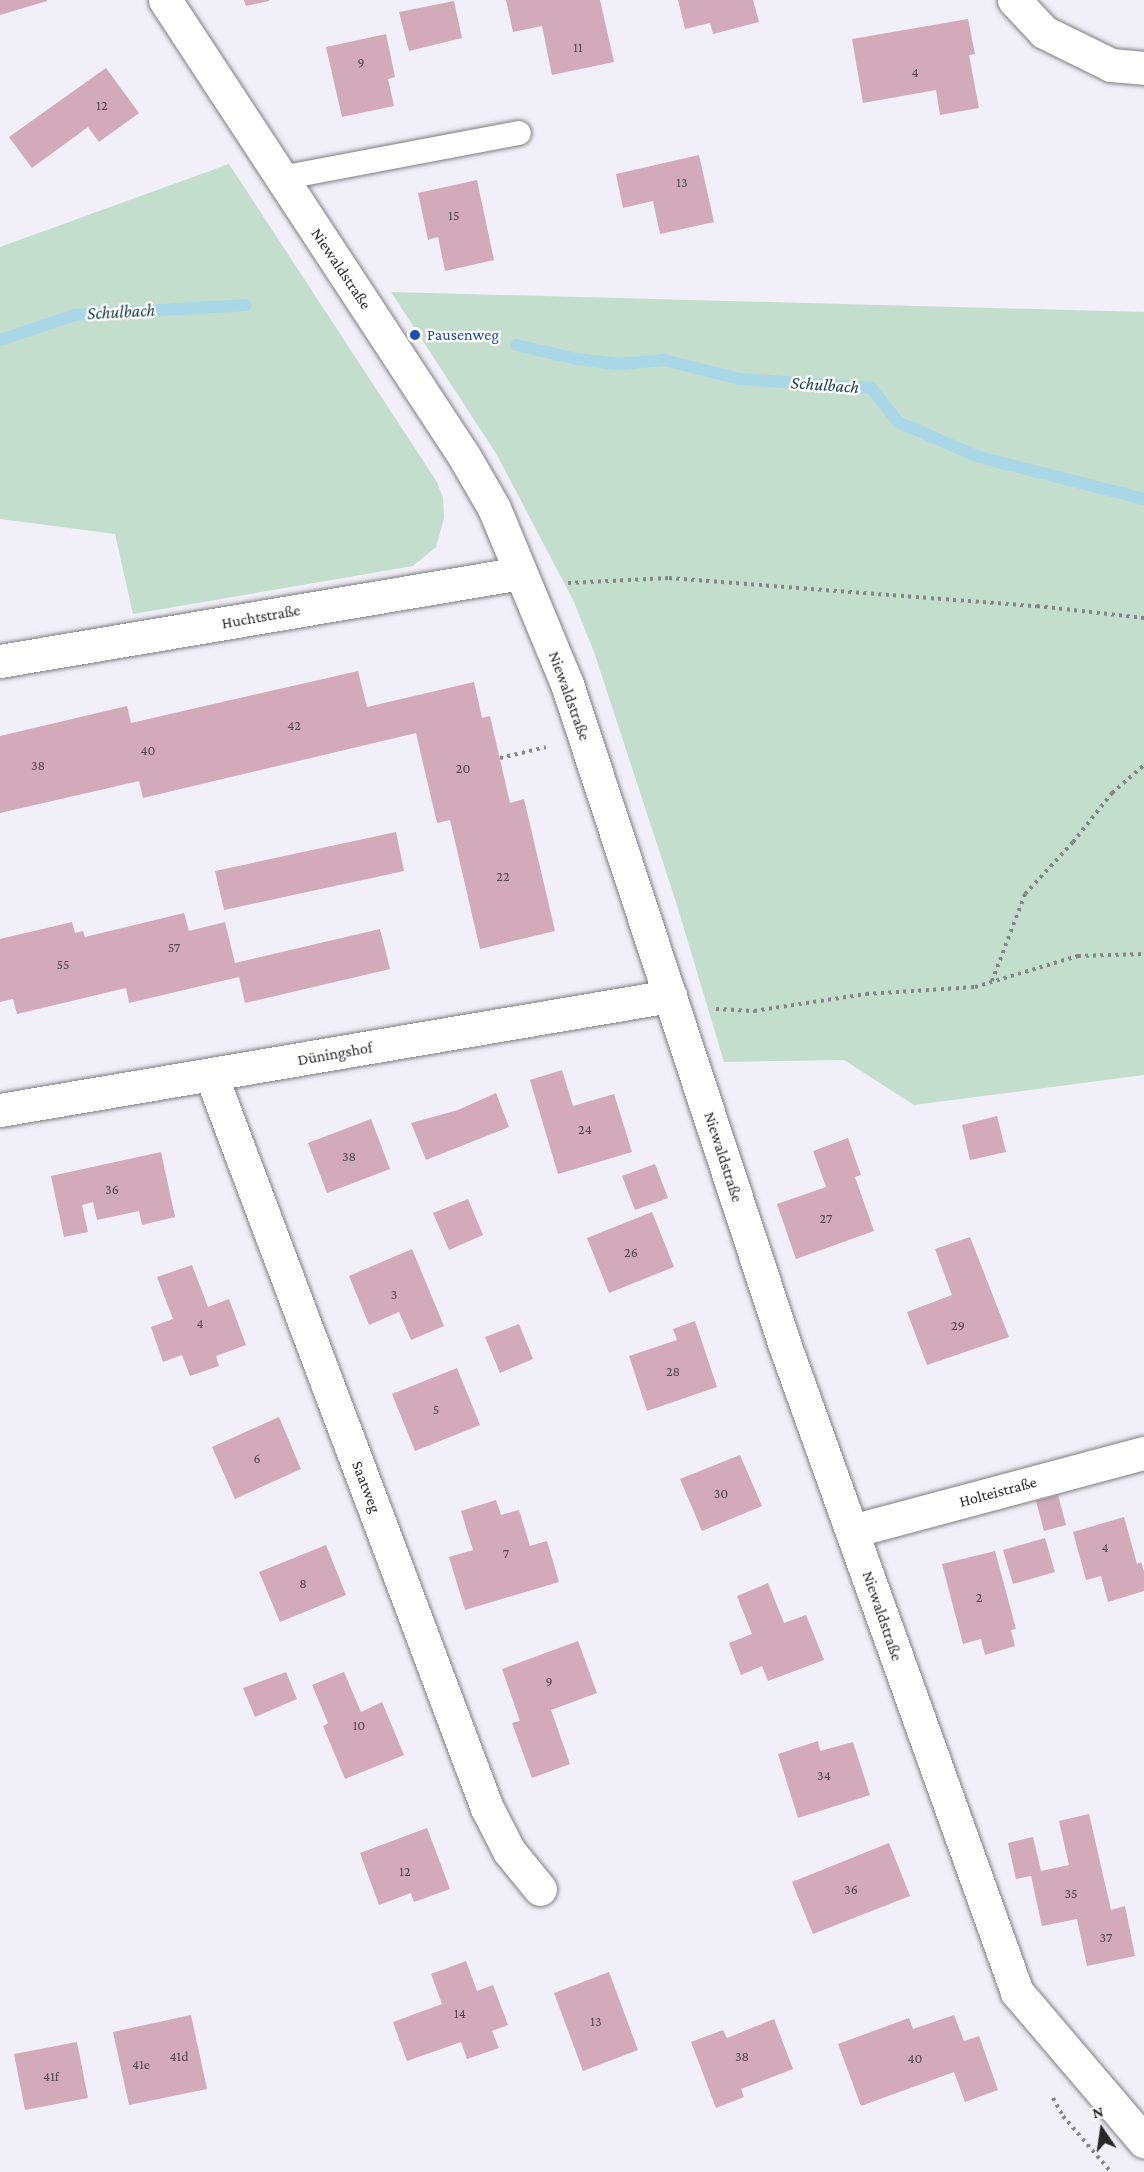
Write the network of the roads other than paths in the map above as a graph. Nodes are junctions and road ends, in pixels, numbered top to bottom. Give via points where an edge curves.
1 (165, 0) edge
2 (1014, 0) edge
3 (1144, 68) edge
4 (519, 133) dead end
5 (281, 178) junction
6 (524, 579) junction
7 (0, 661) edge
8 (671, 1001) junction
9 (211, 1075) junction
10 (0, 1110) edge
11 (1144, 1453) edge
12 (852, 1531) junction
13 (540, 1889) dead end
14 (1144, 2141) edge

1 - 5 street, Niewaldstraße
2 - 3 street via 1044,32 1111,65
4 - 5 lane
5 - 6 street, Niewaldstraße via 464,456 494,508
6 - 7 street, Huchtstraße
6 - 8 street, Niewaldstraße via 567,684
8 - 9 street, Düningshof
8 - 12 street, Niewaldstraße via 784,1343
9 - 10 street, Düningshof
9 - 13 street, Saatweg via 487,1808 509,1851
11 - 12 street, Holteistraße
12 - 14 street, Niewaldstraße via 1017,1992

